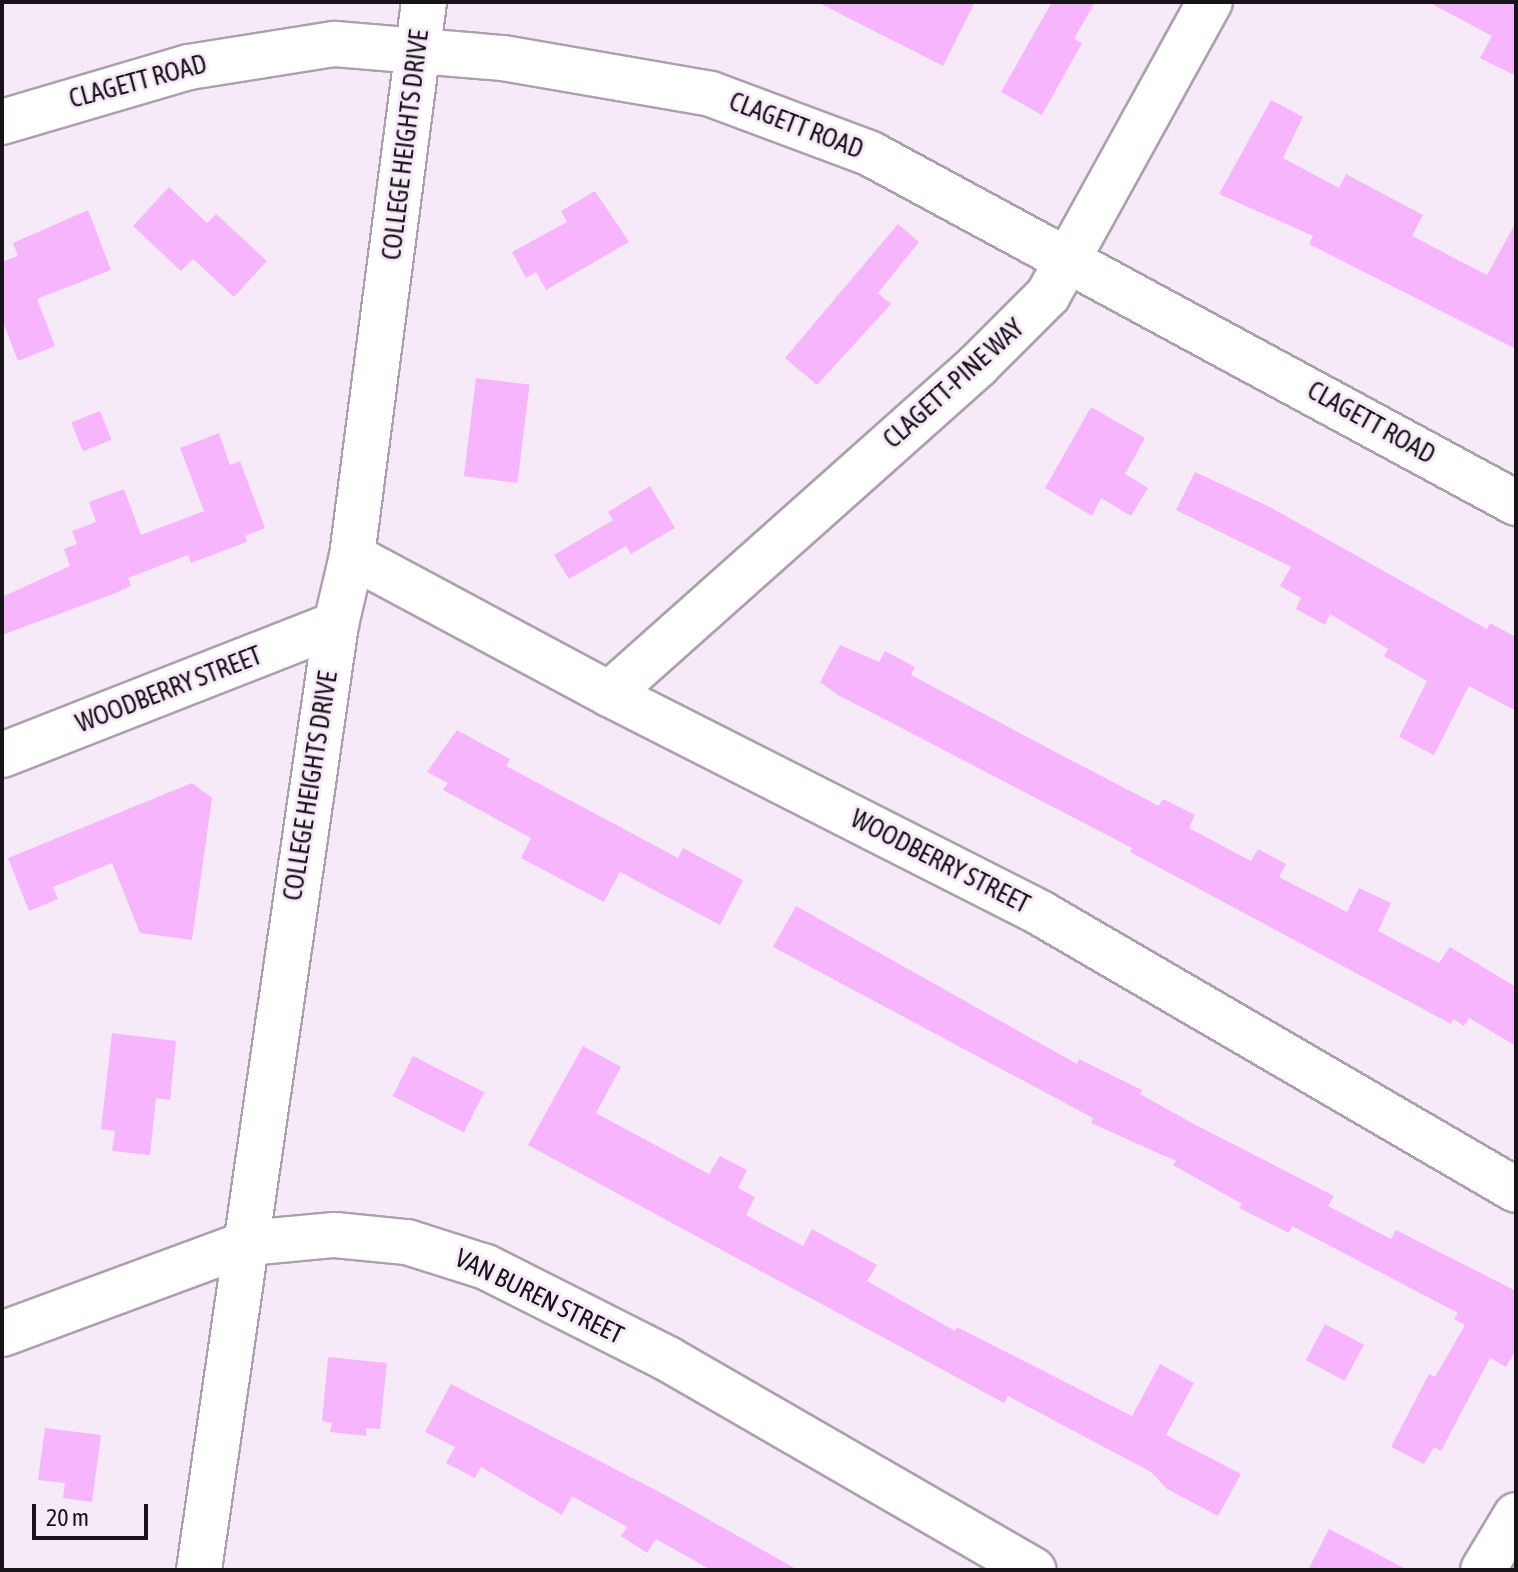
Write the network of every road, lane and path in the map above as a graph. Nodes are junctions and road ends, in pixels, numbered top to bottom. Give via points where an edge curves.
1 (424, 2) edge
2 (1210, 2) edge
3 (415, 52) junction
4 (2, 122) edge
5 (1070, 259) junction
6 (1516, 503) edge
7 (352, 556) junction
8 (336, 624) junction
9 (609, 694) junction
10 (2, 755) edge
11 (1516, 1190) edge
12 (248, 1243) junction
13 (2, 1334) edge
14 (1516, 1515) edge
15 (199, 1570) edge
16 (1034, 1570) edge
17 (1483, 1570) edge

1 - 3 street, COLLEGE HEIGHTS DRIVE
2 - 5 street, CLAGETT-PINE WAY
3 - 4 street, CLAGETT ROAD via 335,44 271,51 83,94
3 - 5 street, CLAGETT ROAD via 563,66 711,94 869,153
3 - 7 street, COLLEGE HEIGHTS DRIVE
5 - 6 street, CLAGETT ROAD
5 - 9 street, CLAGETT-PINE WAY via 1048,295 1011,333
7 - 8 street, COLLEGE HEIGHTS DRIVE
7 - 9 street, WOODBERRY STREET
8 - 10 street, WOODBERRY STREET
8 - 12 street, COLLEGE HEIGHTS DRIVE
9 - 11 street, WOODBERRY STREET via 1042,914
12 - 13 street, VAN BUREN STREET
12 - 15 street, COLLEGE HEIGHTS DRIVE
12 - 16 street, VAN BUREN STREET via 361,1236 407,1242 472,1261 668,1359
14 - 17 street

